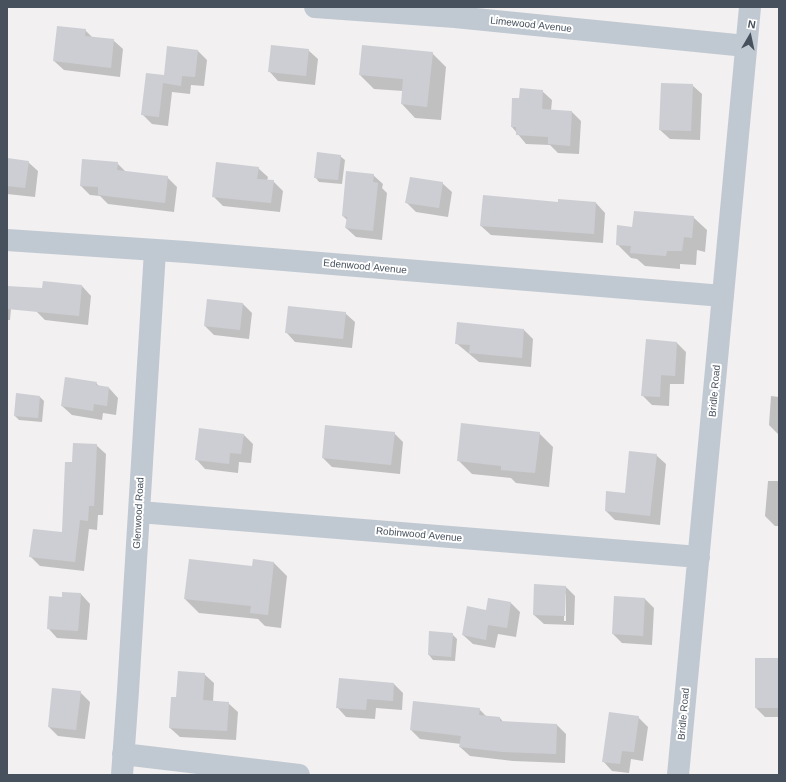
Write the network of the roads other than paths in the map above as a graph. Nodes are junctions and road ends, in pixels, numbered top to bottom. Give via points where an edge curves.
1 (315, 7) edge
2 (750, 7) edge
3 (746, 46) junction
4 (7, 240) edge
5 (155, 251) junction
6 (724, 296) junction
7 (139, 512) junction
8 (699, 557) junction
9 (123, 765) edge
10 (299, 775) edge
11 (678, 775) edge

1 - 3 street, Limewood Avenue via 455,17
2 - 3 street, Bridle Road
3 - 6 street, Bridle Road
4 - 5 street, Edenwood Avenue
5 - 6 street, Edenwood Avenue
5 - 7 street, Glenwood Road
6 - 8 street, Bridle Road
7 - 8 street, Robinwood Avenue
7 - 9 street, Glenwood Road
8 - 11 street, Bridle Road
9 - 10 street

